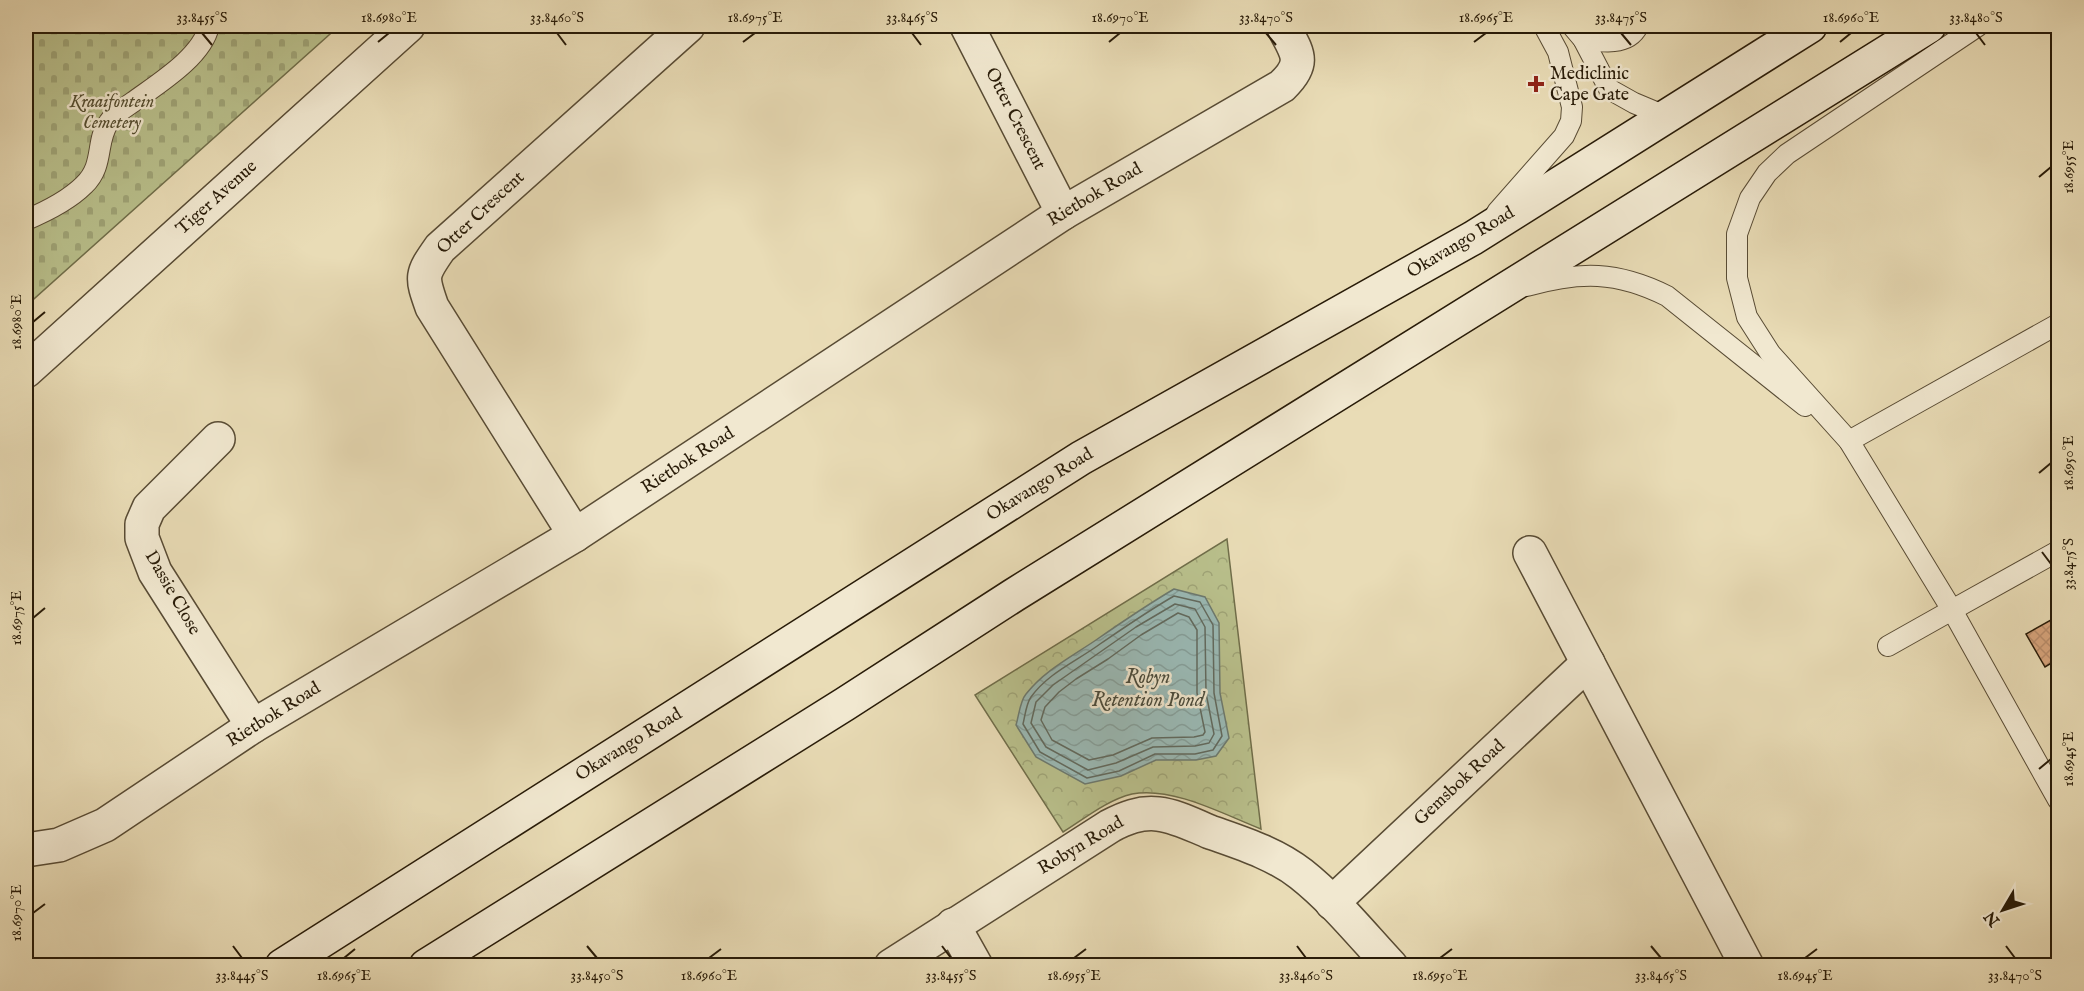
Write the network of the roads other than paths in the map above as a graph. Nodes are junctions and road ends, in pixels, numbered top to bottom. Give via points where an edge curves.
1 (209, 26) edge
2 (408, 26) edge
3 (688, 26) edge
4 (967, 26) edge
5 (1283, 26) edge
6 (1544, 26) edge
7 (1638, 26) edge
8 (1810, 26) edge
9 (1929, 26) edge
10 (1978, 26) edge
11 (1577, 32) edge
12 (1665, 116) junction
13 (1063, 213) junction
14 (26, 220) edge
15 (1473, 238) junction
16 (1495, 295) junction
17 (2058, 324) edge
18 (26, 371) edge
19 (218, 439) dead end
20 (1850, 441) junction
21 (575, 535) junction
22 (2058, 551) edge
23 (1530, 553) dead end
24 (1952, 610) junction
25 (1888, 646) dead end
26 (1588, 663) junction
27 (253, 726) junction
28 (2058, 800) edge
29 (26, 850) edge
30 (1332, 903) junction
31 (953, 925) junction
32 (282, 966) edge
33 (426, 966) edge
34 (891, 966) edge
35 (976, 966) edge
36 (1391, 966) edge
37 (1747, 966) edge

1 - 14 lane via 207,37 166,79 108,122 99,160 84,186
2 - 18 street, Tiger Avenue
3 - 21 street, Otter Crescent via 440,248 426,270 424,284 432,307
4 - 13 street, Otter Crescent
5 - 13 street, Rietbok Road via 1295,48 1297,67 1282,86
6 - 15 lane via 1558,52 1572,107 1571,121 1564,136
7 - 11 lane via 1620,40 1598,41
8 - 12 street, Okavango Road
9 - 16 street
10 - 20 lane via 1787,154 1749,198 1737,234 1737,278 1747,317 1770,353
11 - 12 lane via 1609,89
12 - 15 street, Okavango Road
13 - 21 street, Rietbok Road
15 - 32 street, Okavango Road via 1081,458
16 - 20 lane via 1578,276 1605,275 1643,284 1667,296
16 - 33 street
17 - 20 lane
19 - 27 street, Dassie Close via 148,508 142,538 155,572
20 - 24 lane
21 - 27 street, Rietbok Road
22 - 24 lane
23 - 26 street
24 - 25 lane
24 - 28 lane
26 - 30 street, Gemsbok Road
26 - 37 street
27 - 29 street, Rietbok Road via 105,825 59,845
30 - 31 street, Robyn Road via 1301,874 1268,854 1157,814 1124,819 1110,826
30 - 36 street, Robyn Road
31 - 34 street, Robyn Road
31 - 35 street

